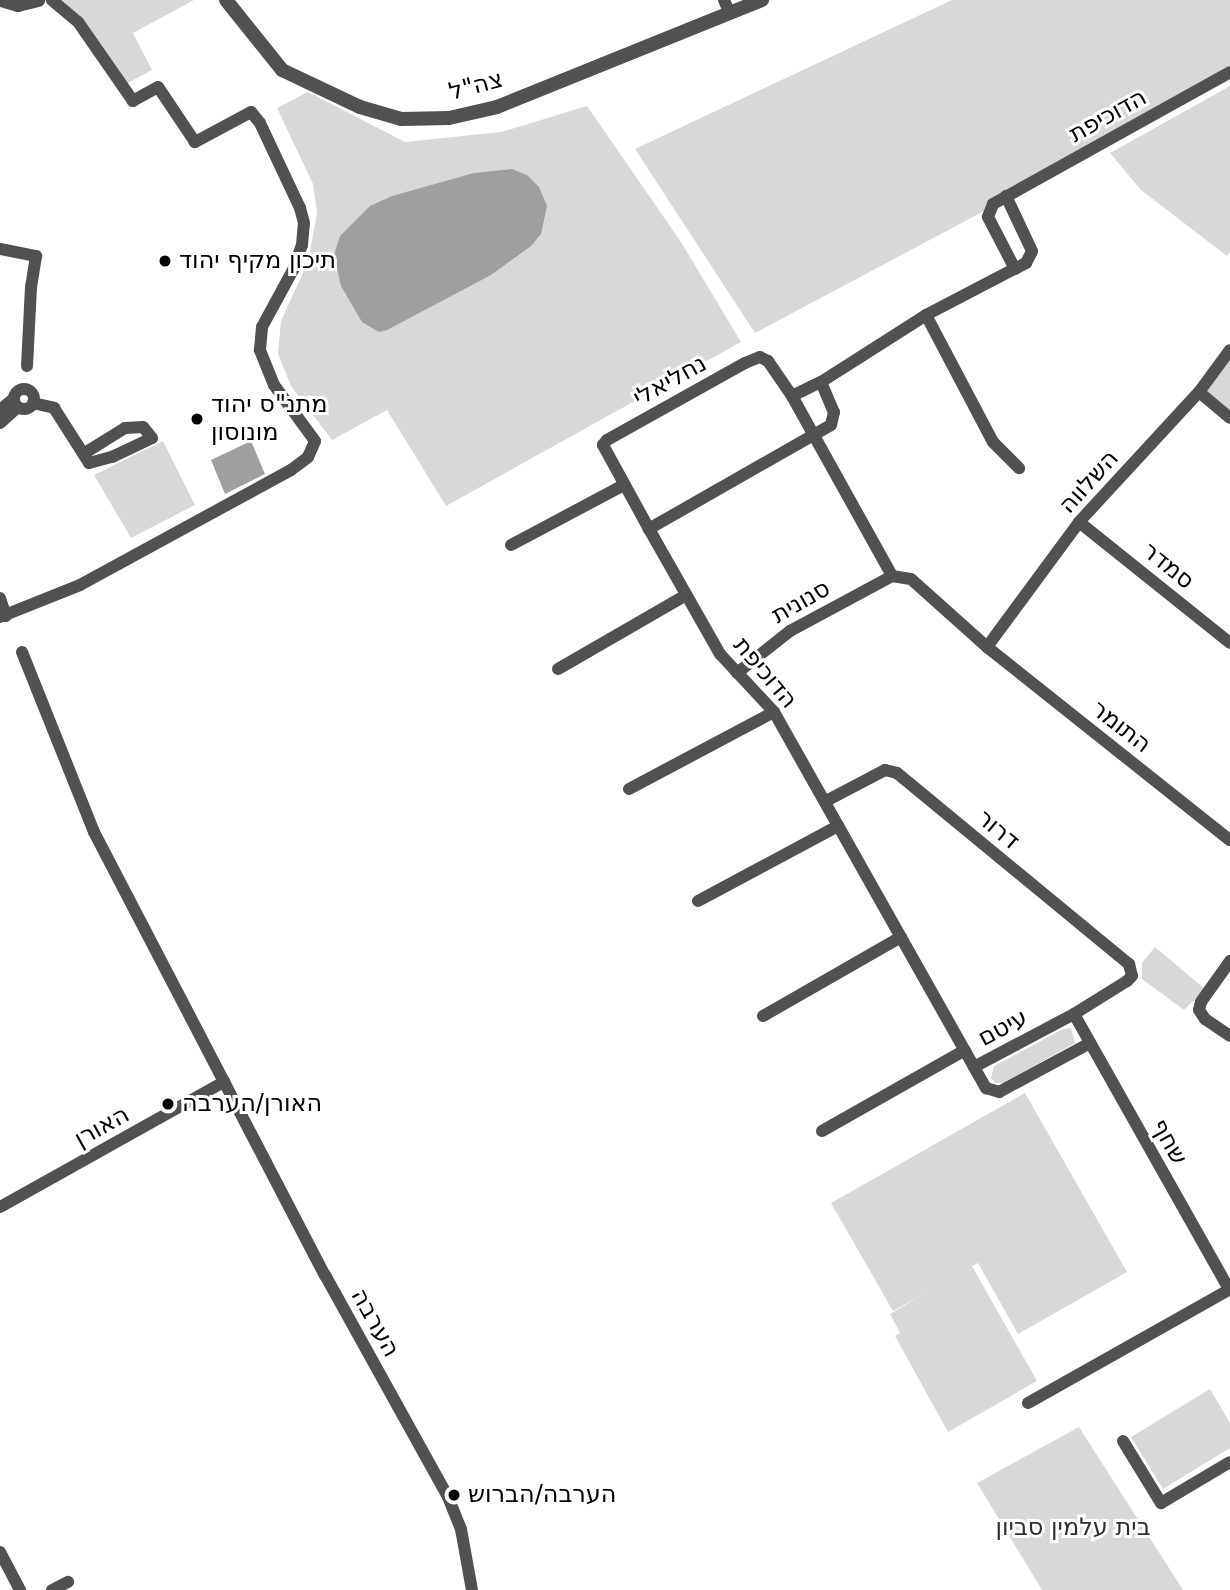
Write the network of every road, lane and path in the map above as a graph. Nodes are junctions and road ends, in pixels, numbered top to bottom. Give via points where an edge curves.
1 (38, 0) edge
2 (52, 0) edge
3 (226, 0) edge
4 (762, 0) edge
5 (6, 2) edge
6 (727, 6) edge
7 (0, 16) edge
8 (1230, 72) edge
9 (1006, 195) junction
10 (0, 249) edge
11 (1015, 270) junction
12 (926, 315) junction
13 (1230, 351) edge
14 (27, 366) dead end
15 (821, 382) junction
16 (1199, 392) junction
17 (792, 396) junction
18 (16, 403) junction
19 (33, 403) junction
20 (0, 410) edge
21 (1230, 418) edge
22 (0, 422) edge
23 (813, 435) junction
24 (603, 445) joint
25 (86, 458) dead end
26 (1019, 468) dead end
27 (624, 485) junction
28 (1079, 522) junction
29 (649, 529) junction
30 (512, 545) dead end
31 (892, 576) junction
32 (686, 595) junction
33 (0, 598) edge
34 (3, 617) edge
35 (1230, 643) edge
36 (987, 647) junction
37 (22, 652) dead end
38 (558, 669) dead end
39 (737, 673) junction
40 (774, 712) junction
41 (629, 789) dead end
42 (826, 801) junction
43 (838, 825) junction
44 (1230, 840) edge
45 (698, 901) dead end
46 (901, 937) junction
47 (1230, 961) edge
48 (1132, 971) joint
49 (1074, 1014) junction
50 (763, 1016) dead end
51 (1230, 1036) edge
52 (1090, 1043) junction
53 (965, 1050) junction
54 (974, 1067) junction
55 (224, 1082) junction
56 (821, 1131) dead end
57 (0, 1207) edge
58 (1230, 1289) edge
59 (1028, 1403) dead end
60 (1123, 1441) dead end
61 (1230, 1462) edge
62 (0, 1552) edge
63 (68, 1582) dead end
64 (20, 1590) edge
65 (52, 1590) edge
66 (472, 1590) edge

1 - 5 street via 26,5
2 - 34 street via 78,22 132,101 158,87 195,142 251,112 267,137 304,223 294,268 262,327 260,350 274,385 315,441 308,457 291,470 80,586
3 - 6 street, צה"ל via 282,70 360,107 401,119 449,118 497,107
4 - 6 street, צה"ל
5 - 7 street
8 - 9 street, הדוכיפת
9 - 11 street via 1032,251 1026,263
9 - 11 street via 993,204 989,217
10 - 14 street via 36,256
11 - 12 street
12 - 15 street
12 - 26 street via 993,442
13 - 16 street, השלווה
15 - 17 street
15 - 23 street via 835,419
16 - 21 street
16 - 28 street, השלווה
17 - 23 street
17 - 24 street, נחליאלי via 775,369 760,358
18 - 19 street via 25,409
18 - 19 street via 16,393 24,388 33,393
18 - 20 street
18 - 22 street
19 - 25 street via 54,408
23 - 29 street
23 - 31 street
24 - 27 street, הדוכיפת
27 - 29 street, הדוכיפת
27 - 30 street
28 - 35 street, סמדר
28 - 36 street, השלווה
29 - 32 street, הדוכיפת
31 - 36 street, התומר via 911,579
31 - 39 street, סנונית via 790,631
32 - 38 street
32 - 39 street, הדוכיפת via 720,654
33 - 34 street
36 - 44 street, התומר
37 - 55 street, הערבה via 94,832
39 - 40 street, הדוכיפת
40 - 41 street
40 - 42 street, הדוכיפת
42 - 43 street, הדוכיפת
42 - 48 street, דרור via 885,770 897,772 1125,959
43 - 45 street
43 - 46 street, הדוכיפת
46 - 50 street
46 - 53 street, הדוכיפת
47 - 51 street via 1199,1010
48 - 49 street, עיטם via 1127,981
49 - 52 street, שחף
49 - 54 street, עיטם
52 - 54 street, עיטם via 999,1092 986,1088
52 - 58 street, שחף
53 - 54 street, הדוכיפת
53 - 56 street
55 - 57 street, האורן
55 - 66 street, הערבה via 448,1497 461,1529
58 - 59 street
60 - 61 street via 1161,1503
62 - 64 street
63 - 65 street

